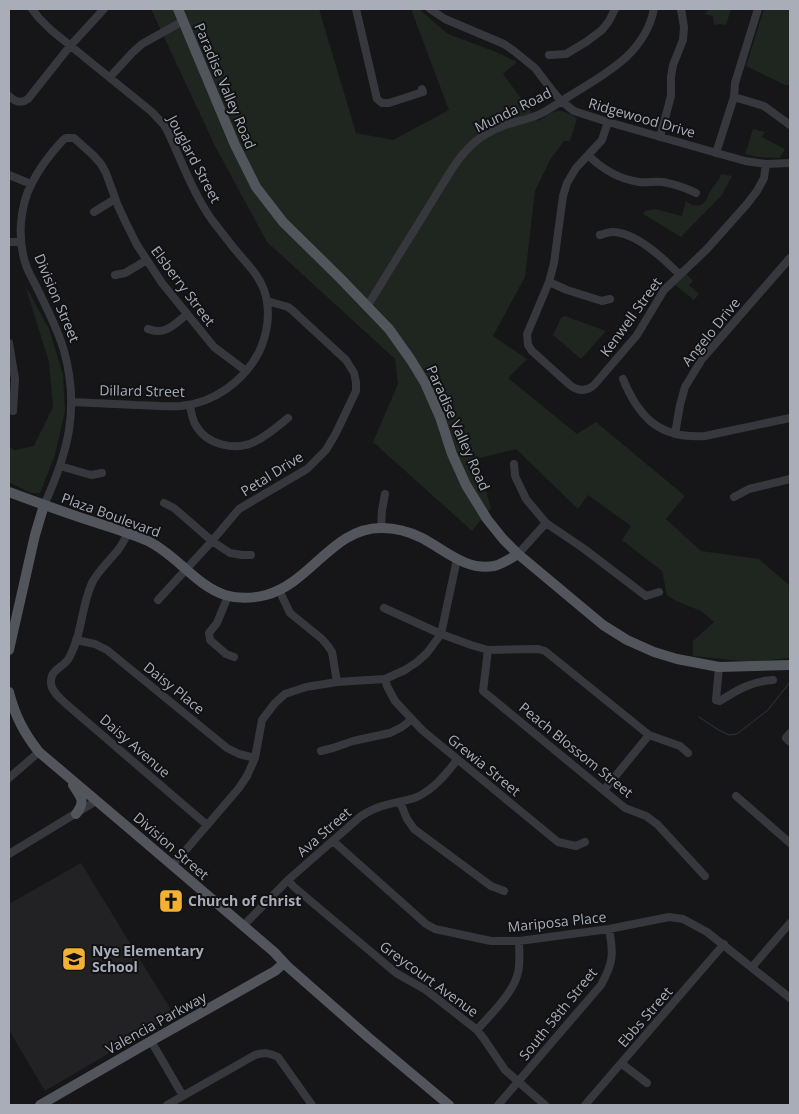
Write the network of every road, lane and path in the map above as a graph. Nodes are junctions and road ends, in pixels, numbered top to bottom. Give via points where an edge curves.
1 (32, 9) edge
2 (104, 9) edge
3 (178, 9) edge
4 (356, 9) edge
5 (430, 9) edge
6 (615, 9) edge
7 (654, 9) edge
8 (682, 9) edge
9 (758, 9) edge
10 (183, 21) junction
11 (70, 46) junction
12 (549, 55) dead end
13 (110, 77) junction
14 (422, 88) dead end
15 (9, 96) edge
16 (734, 96) junction
17 (561, 101) junction
18 (608, 122) junction
19 (790, 125) edge
20 (660, 137) junction
21 (63, 140) joint
22 (716, 153) junction
23 (588, 155) junction
24 (790, 163) edge
25 (766, 164) junction
26 (9, 175) edge
27 (31, 184) junction
28 (696, 193) dead end
29 (115, 199) junction
30 (94, 212) dead end
31 (600, 235) dead end
32 (9, 242) edge
33 (21, 242) junction
34 (790, 258) edge
35 (147, 260) junction
36 (115, 275) dead end
37 (680, 275) junction
38 (549, 282) junction
39 (610, 298) dead end
40 (267, 301) junction
41 (368, 305) junction
42 (187, 314) junction
43 (148, 329) dead end
44 (9, 343) edge
45 (246, 371) junction
46 (623, 379) dead end
47 (72, 402) junction
48 (190, 405) junction
49 (13, 411) dead end
50 (288, 418) dead end
51 (790, 418) edge
52 (675, 434) junction
53 (514, 464) dead end
54 (60, 466) junction
55 (102, 473) dead end
56 (790, 479) edge
57 (9, 492) edge
58 (385, 494) dead end
59 (734, 497) dead end
60 (164, 503) dead end
61 (44, 505) junction
62 (546, 523) junction
63 (381, 528) junction
64 (128, 533) junction
65 (212, 541) junction
66 (518, 554) junction
67 (251, 555) dead end
68 (456, 559) junction
69 (186, 569) junction
70 (279, 590) junction
71 (658, 592) dead end
72 (228, 596) junction
73 (158, 600) dead end
74 (384, 608) dead end
75 (441, 634) junction
76 (76, 640) junction
77 (9, 650) edge
78 (488, 650) junction
79 (234, 657) dead end
80 (790, 665) edge
81 (719, 667) junction
82 (385, 679) junction
83 (773, 680) dead end
84 (337, 682) junction
85 (9, 692) edge
86 (10, 705) edge
87 (412, 719) junction
88 (649, 735) junction
89 (321, 751) dead end
90 (39, 752) junction
91 (688, 753) dead end
92 (255, 758) junction
93 (457, 760) junction
94 (68, 777) junction
95 (9, 778) edge
96 (604, 790) junction
97 (736, 796) dead end
98 (96, 801) junction
99 (400, 802) junction
100 (76, 814) junction
101 (207, 825) junction
102 (333, 841) junction
103 (585, 842) dead end
104 (790, 843) edge
105 (9, 854) edge
106 (173, 866) junction
107 (705, 876) dead end
108 (288, 880) junction
109 (504, 891) dead end
110 (790, 923) edge
111 (243, 926) junction
112 (609, 929) junction
113 (519, 941) junction
114 (724, 944) junction
115 (284, 963) junction
116 (752, 967) junction
117 (790, 998) edge
118 (477, 1030) junction
119 (151, 1041) junction
120 (622, 1064) junction
121 (519, 1082) junction
122 (647, 1083) dead end
123 (183, 1096) junction
124 (40, 1105) edge
125 (167, 1105) edge
126 (312, 1105) edge
127 (449, 1105) edge
128 (498, 1105) edge
129 (546, 1105) edge
130 (585, 1105) edge

1 - 11 street, Jouglard Street
2 - 11 street
3 - 10 main road, Paradise Valley Road
4 - 14 street via 377,99 389,104 423,92
5 - 17 street, Ridgewood Drive via 514,51 536,68
6 - 12 street via 602,30 586,42 566,54
7 - 17 street, Munda Road via 646,31 628,56
8 - 20 street via 683,40 673,65 670,96
9 - 16 street
10 - 13 street via 142,44
10 - 41 main road, Paradise Valley Road via 256,187 283,222
11 - 13 street, Jouglard Street
11 - 15 street via 28,99 16,102
13 - 40 street, Jouglard Street via 164,125 201,202 256,274
16 - 19 street via 764,106
16 - 22 street
17 - 18 street, Ridgewood Drive via 574,110
17 - 41 street, Munda Road via 538,115 482,136 467,149
18 - 20 street, Ridgewood Drive
18 - 23 street via 602,140
20 - 22 street, Ridgewood Drive
21 - 27 street, Division Street
21 - 29 street, Elsberry Street via 74,138 98,160
22 - 25 street, Ridgewood Drive
23 - 28 street via 601,167 622,178 662,182
23 - 38 street via 576,168 563,196
24 - 25 street, Ridgewood Drive
25 - 37 street, Kenwell Street via 764,178 747,204
26 - 27 street
27 - 33 street, Division Street via 22,216
29 - 30 street
29 - 35 street, Elsberry Street
31 - 37 street via 610,232 637,240
32 - 33 street
33 - 47 street, Division Street via 27,268 56,326 67,364
34 - 52 street, Angelo Drive via 702,359 685,387
35 - 36 street
35 - 42 street, Elsberry Street
37 - 38 street, Kenwell Street via 664,290 637,335 593,386 585,390 571,386 528,345 527,334
38 - 39 street via 602,301
40 - 45 street, Dillard Street via 264,339
40 - 65 street, Petal Drive via 292,310 346,360 354,373 356,391 336,434 320,456 307,469 239,509
41 - 66 main road, Paradise Valley Road via 389,329 425,383 473,499
42 - 43 street via 167,330
42 - 45 street, Elsberry Street via 214,347
44 - 49 street via 15,380
45 - 48 street, Dillard Street via 221,393
46 - 52 street via 642,414
47 - 48 street, Dillard Street
47 - 54 street, Division Street via 70,432
48 - 50 street via 194,422 201,432 227,446 257,441
51 - 52 street via 705,436
53 - 62 street via 515,476 526,499
54 - 55 street via 91,475
54 - 61 street, Division Street
56 - 59 street via 749,489
57 - 61 main road, Plaza Boulevard
58 - 63 street
60 - 65 street
61 - 64 main road, Plaza Boulevard
61 - 77 main road, Division Street
62 - 66 street
62 - 71 street via 646,596
63 - 68 main road via 412,533
63 - 70 main road, Plaza Boulevard via 355,534 342,541 289,586
64 - 69 main road, Plaza Boulevard via 166,552
64 - 76 street via 93,581
65 - 67 street via 230,553
65 - 69 street, Petal Drive
66 - 68 main road via 494,566 475,566
66 - 81 main road, Paradise Valley Road via 603,625 627,640 677,659
68 - 75 street
69 - 72 main road, Plaza Boulevard via 206,586
69 - 73 street, Petal Drive
70 - 72 main road, Plaza Boulevard via 255,597
70 - 84 street via 290,613 322,639 332,652
72 - 79 street via 210,633 210,640
74 - 75 street
75 - 78 street
75 - 82 street via 417,662
76 - 92 street, Daisy Place via 107,650 227,748
76 - 101 street, Daisy Avenue via 68,660 53,673 51,686 65,703
78 - 88 street via 545,651
78 - 96 street, Peach Blossom Street via 483,691
80 - 81 main road, Paradise Valley Road
81 - 83 street via 718,701 755,682
82 - 84 street
82 - 87 street, Grewia Street via 392,696
84 - 92 street via 285,694 274,703 262,720
85 - 86 main road, Division Street
86 - 90 main road, Division Street
87 - 89 street via 390,734
87 - 93 street, Grewia Street
88 - 91 street via 680,746
88 - 96 street
90 - 94 main road, Division Street
90 - 95 street
92 - 101 street via 239,788
93 - 99 street, Ava Street via 430,789
93 - 103 street, Grewia Street via 558,842 576,846
94 - 98 main road, Division Street
94 - 100 main road via 82,801
96 - 107 street, Peach Blossom Street via 625,808 657,824
97 - 104 street
98 - 100 street
98 - 106 main road, Division Street
99 - 102 street, Ava Street via 361,816
99 - 109 street via 414,829 491,886
100 - 105 street
101 - 106 street
102 - 108 street, Ava Street
102 - 113 street, Mariposa Place via 435,929 491,941
106 - 111 main road, Division Street
108 - 111 street, Ava Street
108 - 118 street, Greycourt Avenue via 396,973 426,990
110 - 116 street
111 - 115 main road, Division Street
112 - 113 street, Mariposa Place
112 - 114 street, Mariposa Place via 668,918 683,919
112 - 121 street, South 58th Street via 613,955 601,986
113 - 118 street via 520,963 511,990
114 - 116 street, Mariposa Place
114 - 120 street, Ebbs Street
115 - 119 main road, Valencia Parkway
115 - 127 main road, Division Street
116 - 117 street, Mariposa Place
118 - 121 street, Greycourt Avenue via 505,1070
119 - 123 street
119 - 124 main road, Valencia Parkway
120 - 122 street
120 - 130 street, Ebbs Street
121 - 128 street, South 58th Street
121 - 129 street, Greycourt Avenue
123 - 125 street
123 - 126 street via 262,1053 271,1054 282,1062

